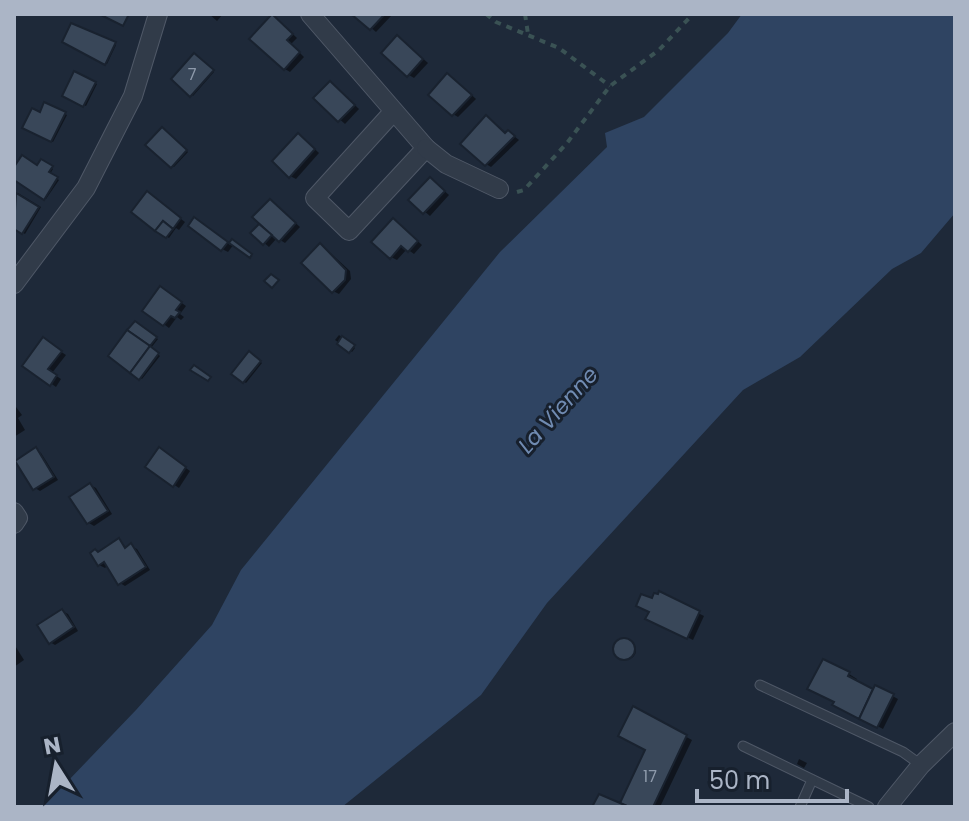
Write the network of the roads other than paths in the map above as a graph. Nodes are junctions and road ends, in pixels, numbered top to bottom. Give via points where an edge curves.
1 (158, 14) edge
2 (310, 14) edge
3 (393, 112) junction
4 (426, 148) junction
5 (499, 189) road end
6 (14, 284) edge
7 (14, 512) edge
8 (14, 524) edge
9 (760, 685) dead end
10 (955, 732) edge
11 (743, 746) dead end
12 (921, 765) junction
13 (812, 780) junction
14 (800, 807) edge
15 (869, 807) edge
16 (887, 807) edge

1 - 6 street via 133,96 86,188
2 - 3 street
3 - 4 street
3 - 4 street via 315,198 349,231
4 - 5 street via 446,164
7 - 8 street
9 - 12 lane
10 - 12 street
11 - 13 lane
12 - 16 street
13 - 14 lane
13 - 15 lane

